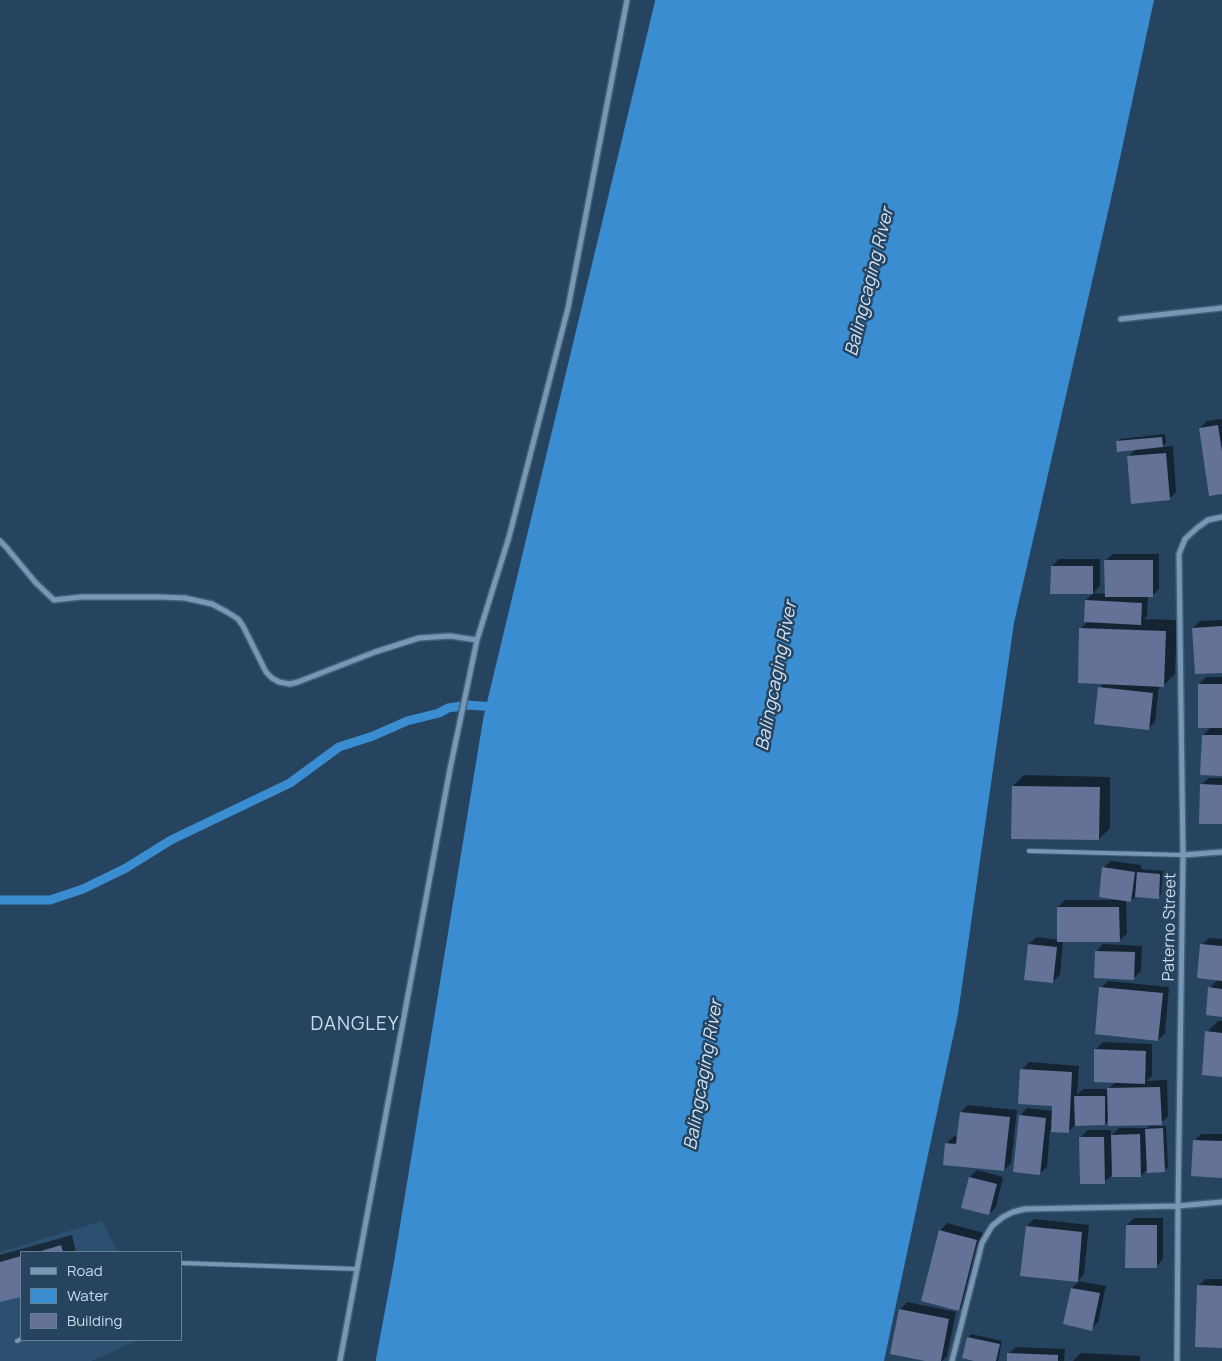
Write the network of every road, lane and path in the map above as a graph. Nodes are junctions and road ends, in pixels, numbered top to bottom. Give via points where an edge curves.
1 (627, 0) edge
2 (1222, 308) edge
3 (1122, 319) dead end
4 (1222, 517) edge
5 (0, 542) edge
6 (477, 640) junction
7 (1029, 851) dead end
8 (1222, 852) edge
9 (1183, 855) junction
10 (1222, 1202) edge
11 (1178, 1206) junction
12 (182, 1263) edge
13 (357, 1268) junction
14 (340, 1361) edge
15 (952, 1361) edge
16 (1176, 1361) edge

1 - 6 street via 568,308 509,537
2 - 3 street
4 - 9 street, Paterno Street via 1208,520 1197,528 1185,539 1179,554
5 - 6 street via 54,600 81,597 185,598 212,604 228,612 242,626 266,672 279,682 298,682 419,638 450,636
6 - 13 street via 448,778
7 - 9 lane
8 - 9 street
9 - 11 street, Paterno Street
10 - 11 street
11 - 15 street via 1025,1209 1003,1217 992,1226 982,1243
11 - 16 street, Paterno Street
12 - 13 lane
13 - 14 street

